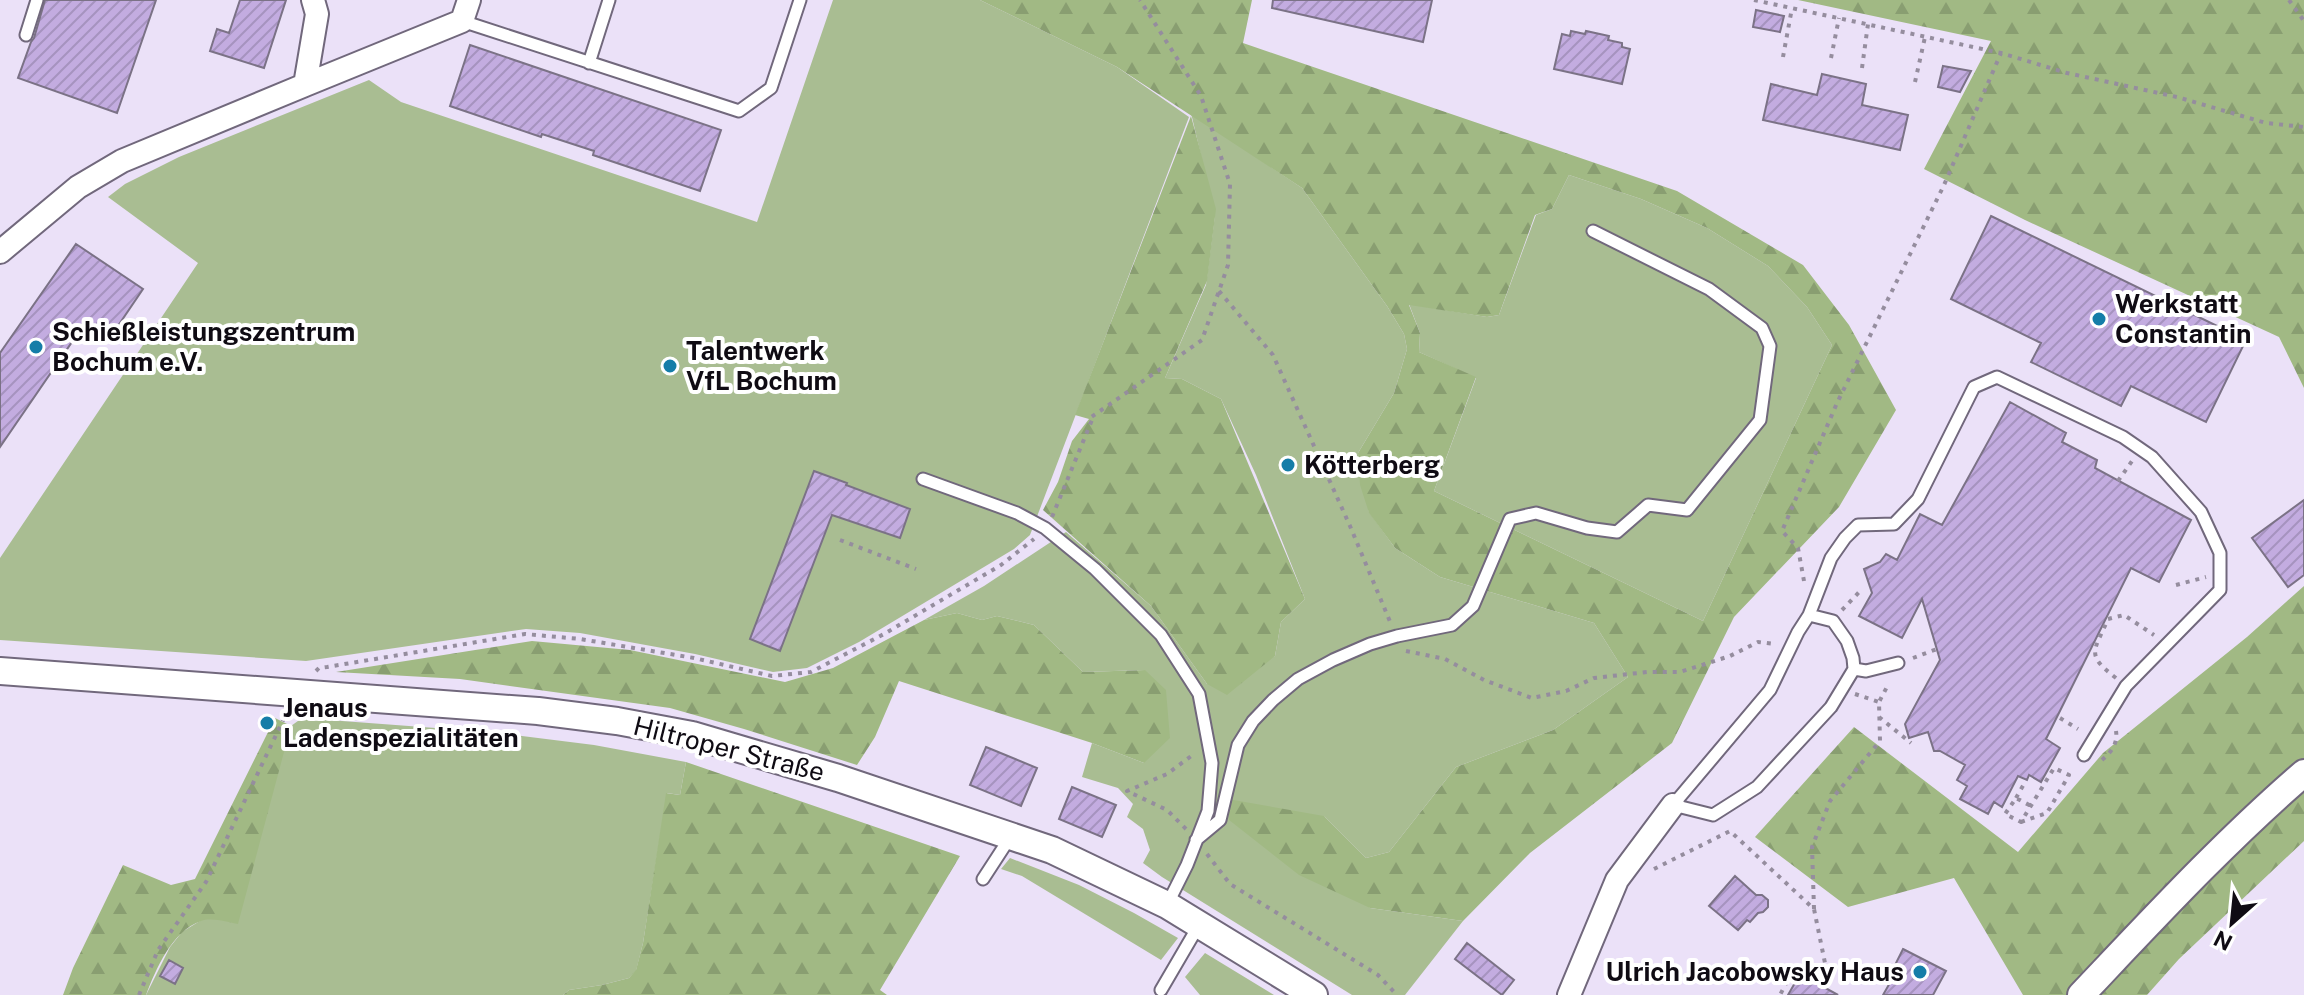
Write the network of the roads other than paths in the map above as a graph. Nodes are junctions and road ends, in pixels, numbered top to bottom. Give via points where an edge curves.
1 (37, 0) edge
2 (313, 0) edge
3 (609, 0) edge
4 (800, 0) edge
5 (466, 11) edge
6 (26, 35) dead end
7 (589, 63) junction
8 (305, 85) junction
9 (1593, 231) dead end
10 (0, 252) edge
11 (923, 479) dead end
12 (1809, 615) junction
13 (1898, 663) dead end
14 (1854, 669) junction
15 (0, 671) edge
16 (2084, 755) dead end
17 (2304, 773) edge
18 (1673, 805) junction
19 (1011, 835) junction
20 (1196, 840) junction
21 (983, 879) dead end
22 (1167, 905) junction
23 (1200, 924) junction
24 (1161, 990) dead end
25 (1314, 995) edge
26 (1569, 995) edge
27 (2081, 995) edge

1 - 6 lane
2 - 8 street via 317,14
3 - 7 lane
4 - 7 lane via 771,88 739,111
5 - 7 lane
5 - 8 street
8 - 10 street via 122,161 78,187
9 - 20 lane via 1709,289 1762,328 1770,346 1760,420 1687,510 1648,505 1617,532 1536,513 1510,519 1473,606 1452,625 1397,636 1333,660 1298,679 1253,721 1238,745 1220,820
11 - 20 lane via 1045,528 1161,635 1199,694 1209,743 1208,811
12 - 14 lane via 1833,621 1847,641
12 - 16 lane via 1831,558 1845,538 1858,525 1894,524 1918,499 1974,387 1997,377 2123,437 2152,457 2201,512 2220,553 2220,590 2126,686
12 - 18 lane via 1770,690
13 - 14 lane
14 - 18 lane via 1831,707 1757,787 1713,815
15 - 19 street, Hiltroper Straße via 617,721 692,735
17 - 27 street
18 - 26 street via 1617,880
19 - 21 lane
19 - 22 street, Hiltroper Straße
20 - 22 lane
22 - 23 street, Hiltroper Straße
23 - 24 lane
23 - 25 street, Hiltroper Straße

